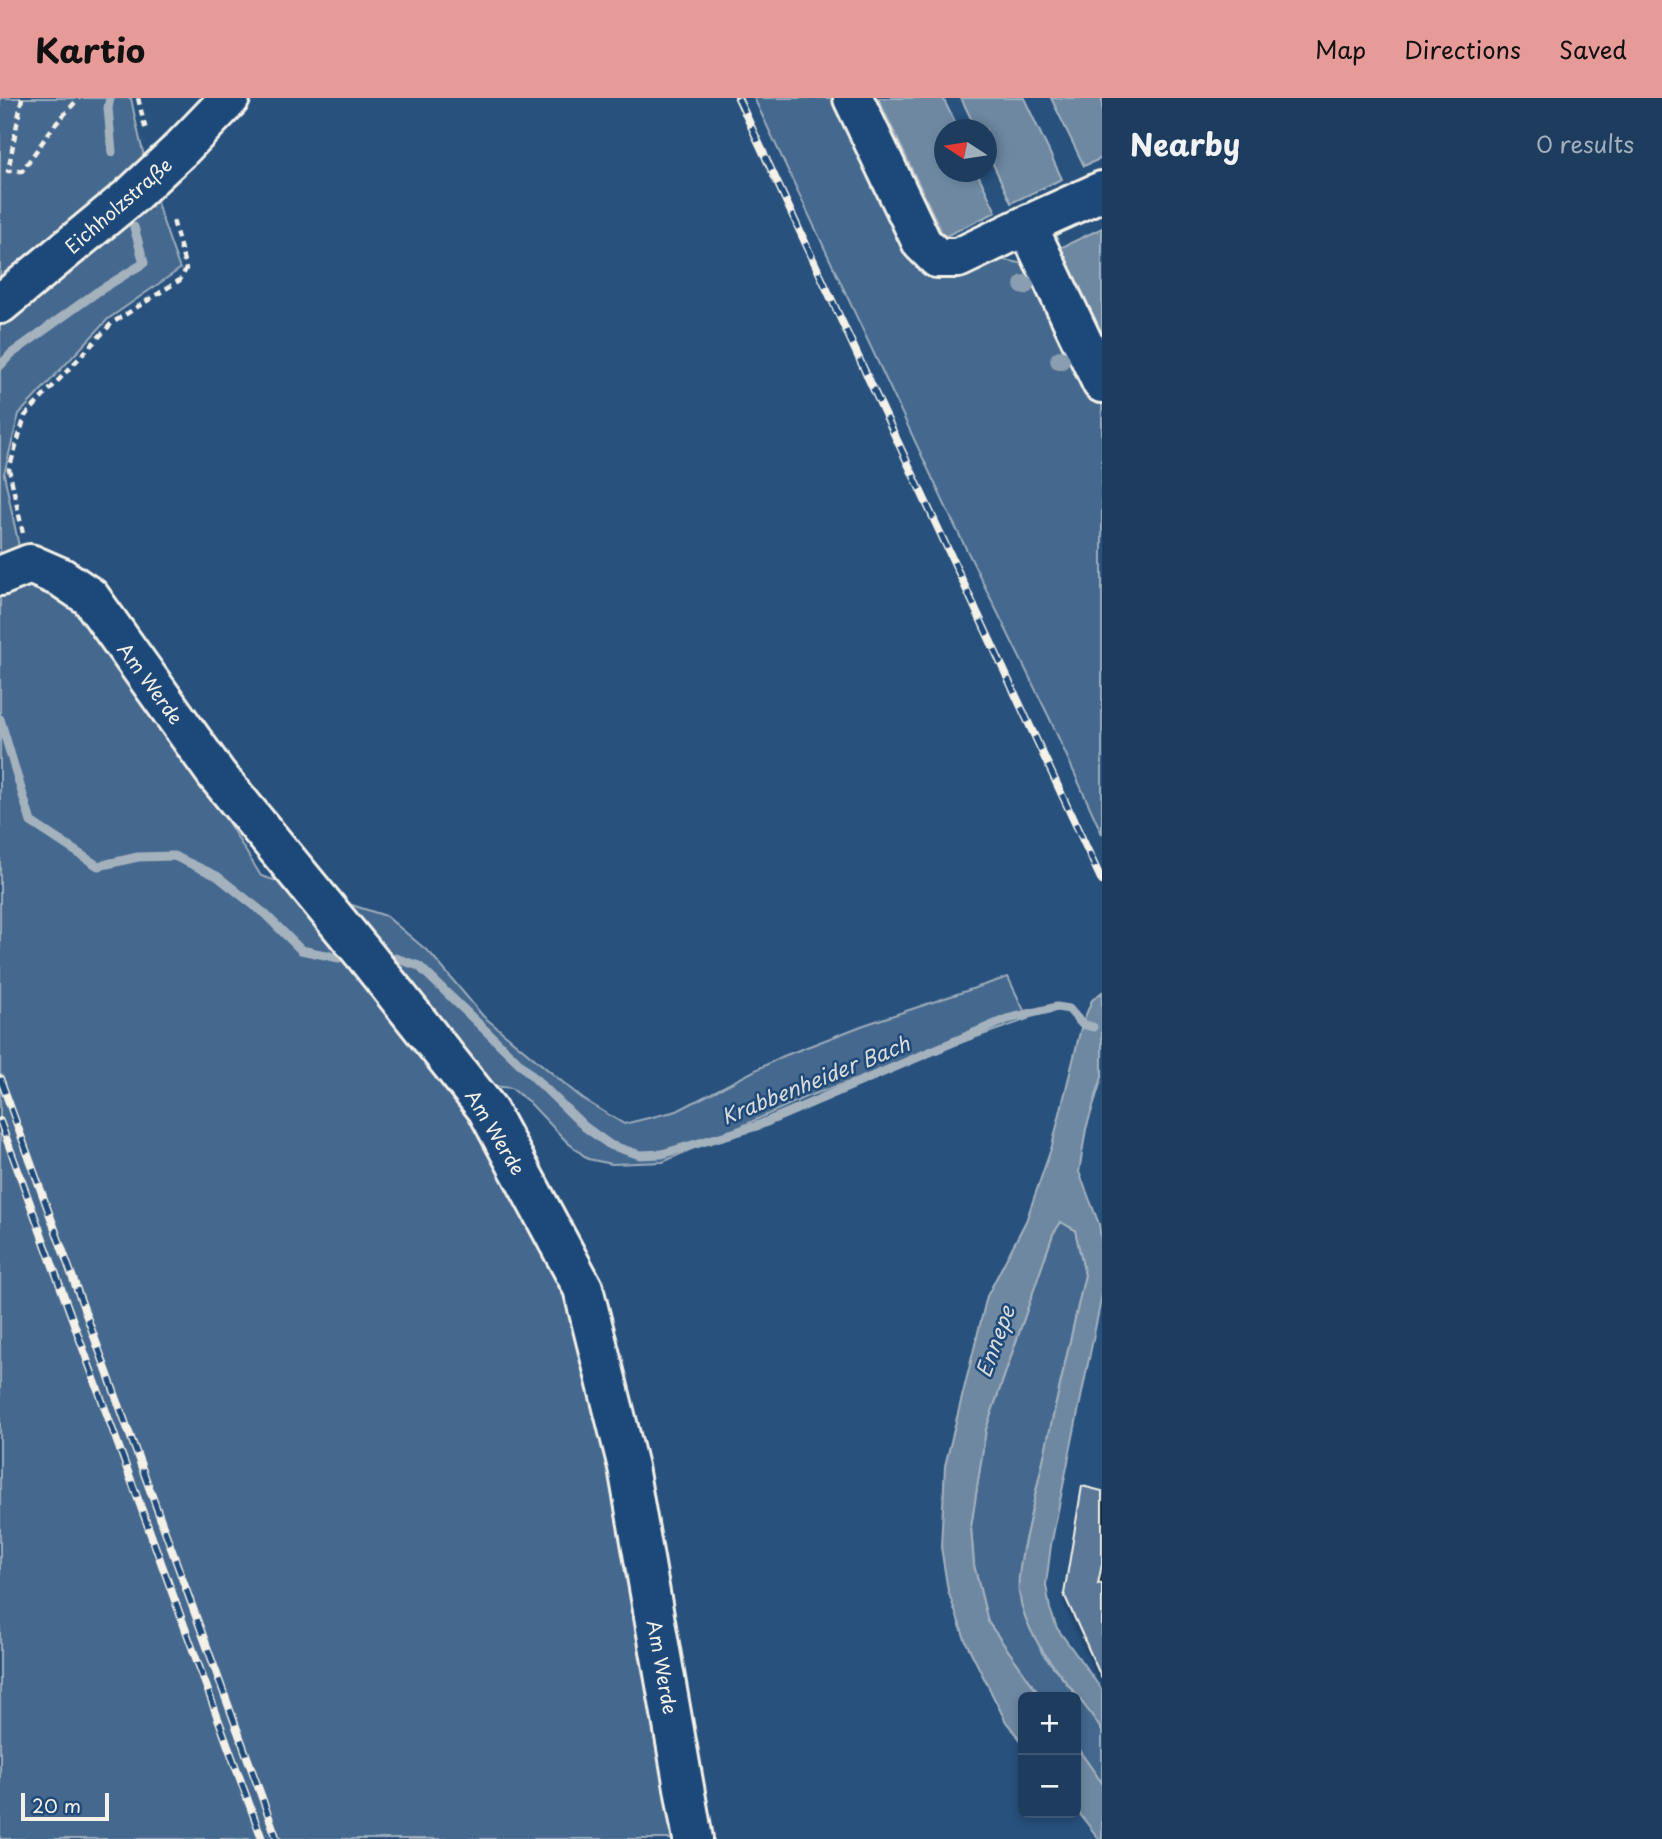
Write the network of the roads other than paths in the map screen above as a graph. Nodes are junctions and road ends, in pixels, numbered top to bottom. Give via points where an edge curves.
1 (230, 98) edge
2 (853, 98) edge
3 (1102, 191) edge
4 (1027, 225) junction
5 (0, 304) edge
6 (1102, 383) edge
7 (15, 570) edge
8 (693, 1839) edge

1 - 5 street, Eichholzstraße, bridge via 132,195
2 - 4 street via 922,243 937,258 958,258
3 - 4 street
4 - 6 street
7 - 8 street, Am Werde via 62,578 90,597 217,775 487,1109 583,1288 628,1467

